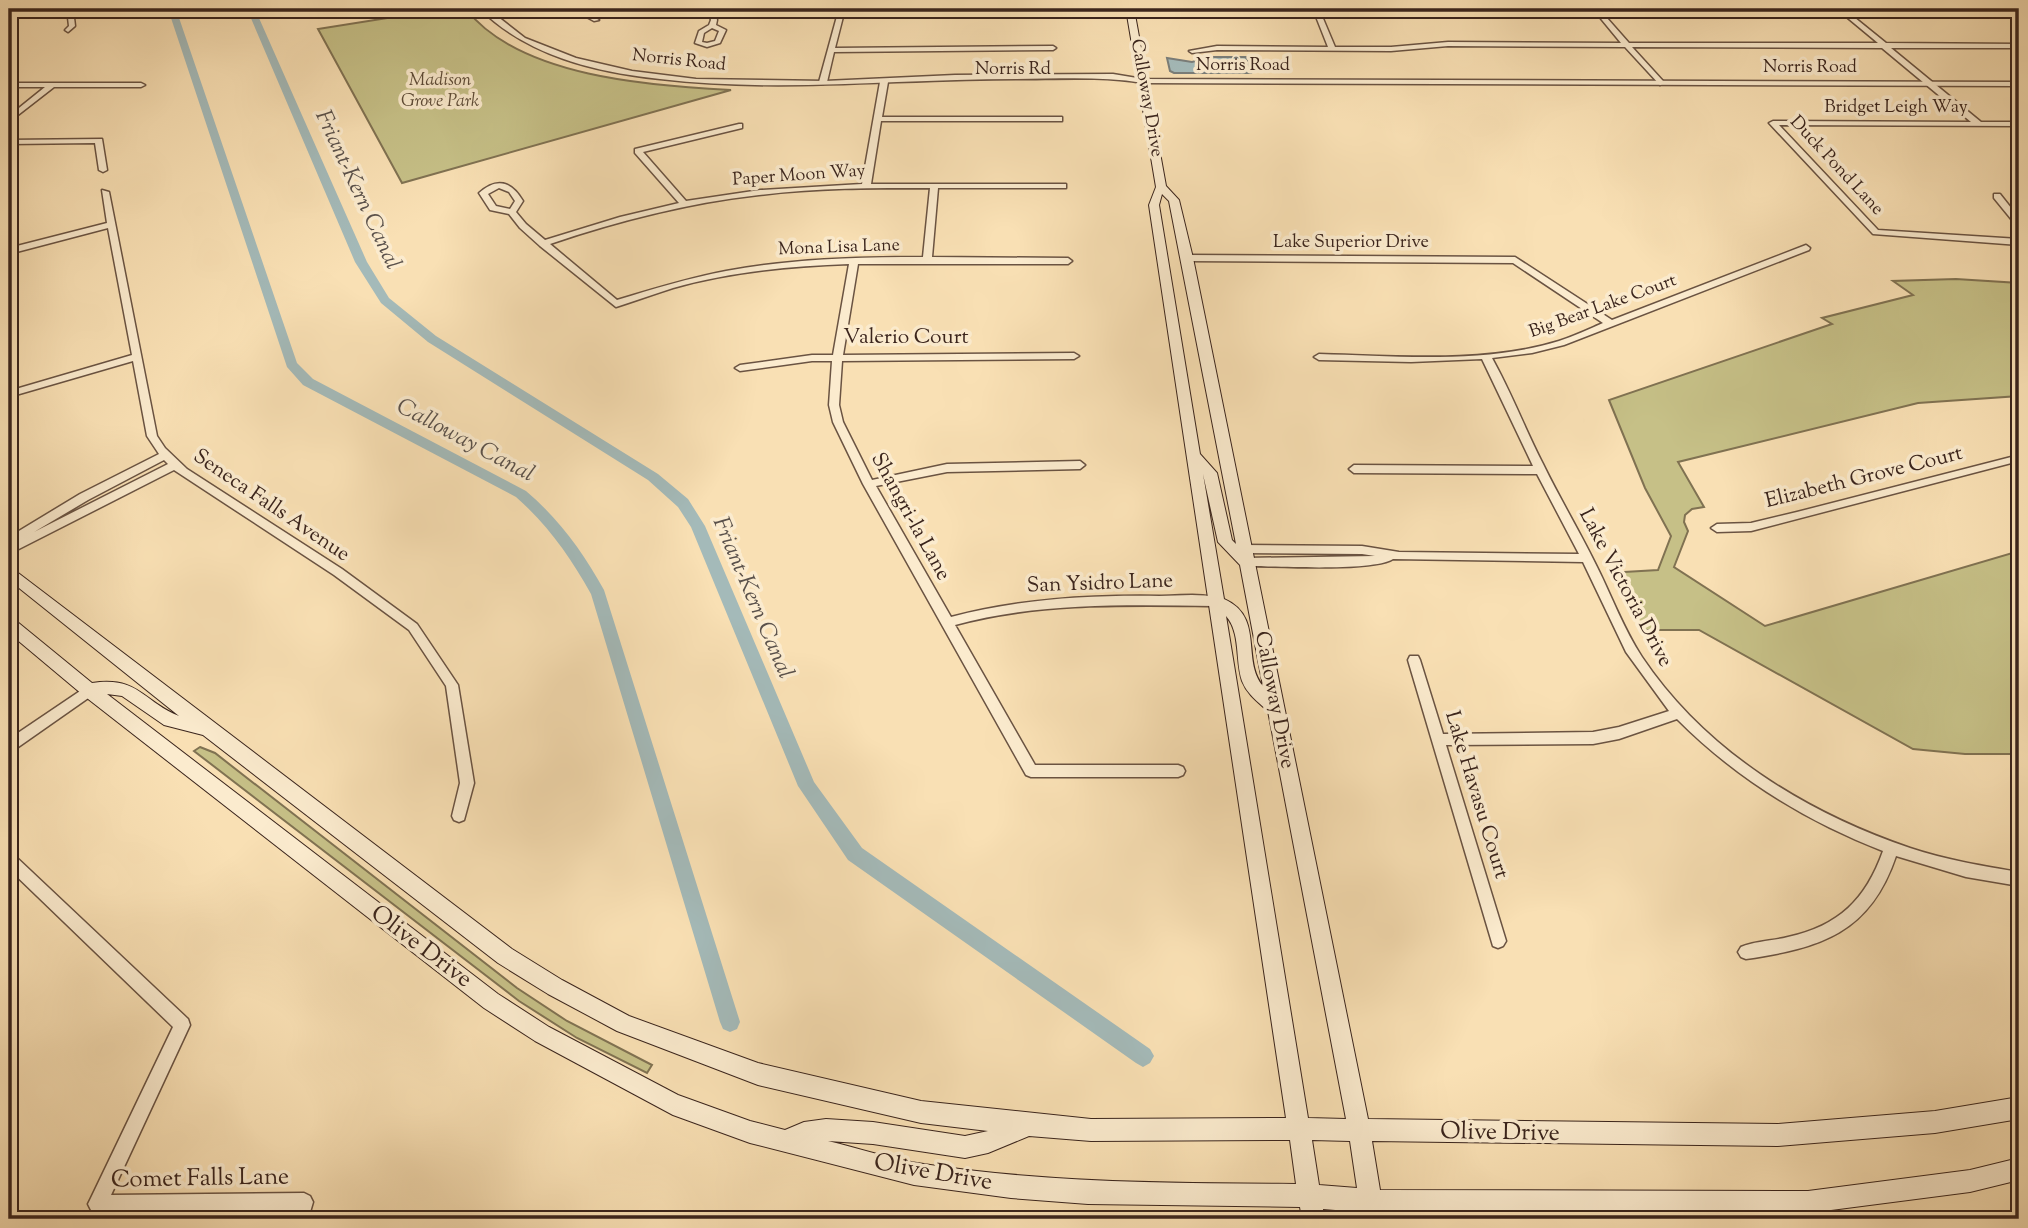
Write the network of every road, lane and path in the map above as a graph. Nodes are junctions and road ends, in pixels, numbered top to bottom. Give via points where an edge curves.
1 (70, 9) edge
2 (484, 9) edge
3 (575, 9) edge
4 (711, 9) edge
5 (842, 9) edge
6 (1130, 9) edge
7 (1316, 9) edge
8 (1596, 9) edge
9 (1840, 9) edge
10 (596, 20) dead end
11 (712, 26) dead end
12 (68, 30) dead end
13 (1627, 44) junction
14 (1884, 45) junction
15 (2019, 46) edge
16 (1053, 48) dead end
17 (1332, 48) junction
18 (831, 50) junction
19 (1192, 51) dead end
20 (1143, 81) junction
21 (823, 82) junction
22 (884, 82) junction
23 (1660, 83) junction
24 (1931, 84) junction
25 (2019, 84) edge
26 (9, 85) edge
27 (52, 85) junction
28 (141, 85) dead end
29 (878, 119) junction
30 (1059, 119) dead end
31 (9, 120) edge
32 (1773, 123) joint
33 (1979, 124) junction
34 (2019, 124) edge
35 (739, 126) dead end
36 (9, 142) edge
37 (638, 152) joint
38 (103, 170) dead end
39 (1063, 186) dead end
40 (866, 187) junction
41 (934, 187) junction
42 (1161, 187) junction
43 (105, 192) dead end
44 (1997, 196) dead end
45 (684, 204) junction
46 (1154, 205) junction
47 (512, 212) dead end
48 (2019, 223) edge
49 (111, 225) junction
50 (2019, 242) edge
51 (543, 244) junction
52 (1805, 248) dead end
53 (9, 251) edge
54 (1187, 258) junction
55 (854, 261) junction
56 (927, 261) junction
57 (1068, 261) dead end
58 (616, 304) joint
59 (1611, 324) junction
60 (1073, 356) dead end
61 (136, 357) junction
62 (838, 357) junction
63 (1319, 357) dead end
64 (1486, 357) junction
65 (740, 368) dead end
66 (9, 394) edge
67 (1193, 454) junction
68 (165, 455) junction
69 (2019, 458) edge
70 (175, 465) junction
71 (1080, 465) dead end
72 (1354, 469) dead end
73 (1540, 470) junction
74 (869, 484) junction
75 (1717, 528) dead end
76 (9, 542) edge
77 (9, 550) edge
78 (1245, 555) junction
79 (1587, 558) junction
80 (9, 572) edge
81 (1214, 601) junction
82 (947, 623) junction
83 (9, 624) edge
84 (1414, 660) dead end
85 (89, 690) junction
86 (1275, 706) junction
87 (1679, 713) junction
88 (209, 730) junction
89 (1437, 740) junction
90 (9, 746) edge
91 (1178, 771) dead end
92 (459, 816) dead end
93 (1891, 848) junction
94 (9, 860) edge
95 (2019, 879) edge
96 (1498, 941) dead end
97 (1746, 952) dead end
98 (2019, 1108) edge
99 (1028, 1125) junction
100 (1298, 1129) junction
101 (1359, 1130) junction
102 (785, 1141) junction
103 (2019, 1170) edge
104 (1311, 1208) edge
105 (1372, 1210) edge
106 (301, 1211) edge

1 - 12 street via 72,26
2 - 21 street, Norris Road via 529,42 606,67 709,81
3 - 10 street
4 - 11 street
5 - 18 street
6 - 20 main road, Calloway Drive
7 - 17 street
8 - 13 street
9 - 14 street
13 - 14 street
13 - 17 street
13 - 23 street
14 - 15 street
14 - 24 street
16 - 18 street
17 - 19 street
18 - 21 street
20 - 22 street, Norris Rd via 960,86
20 - 23 street, Norris Road
20 - 42 main road, Calloway Drive
21 - 22 street, Norris Road
22 - 29 street
23 - 24 street, Norris Road
24 - 25 street, Norris Road
24 - 33 street
26 - 27 street
27 - 28 street
27 - 31 street
29 - 30 street
29 - 40 street
32 - 33 street, Bridget Leigh Way
32 - 50 street, Duck Pond Lane via 1876,232
33 - 34 street, Bridget Leigh Way
35 - 37 street
36 - 38 street via 99,141
37 - 45 street
39 - 41 street, Paper Moon Way
40 - 41 street, Paper Moon Way
40 - 45 street, Paper Moon Way via 798,189
41 - 56 street
42 - 46 main road, Calloway Drive
42 - 54 main road, Calloway Drive via 1174,200
43 - 49 street, Seneca Falls Avenue
44 - 48 street
45 - 51 street, Paper Moon Way
46 - 54 main road via 1167,214 1174,249
46 - 67 main road, Calloway Drive
47 - 51 street
49 - 53 street
49 - 61 street, Seneca Falls Avenue
51 - 58 street
52 - 59 street, Big Bear Lake Court
54 - 59 street, Lake Superior Drive via 1515,260
54 - 78 main road, Calloway Drive
55 - 56 street, Mona Lisa Lane
55 - 58 street, Mona Lisa Lane via 737,271
55 - 62 street, Shangri-la Lane
56 - 57 street, Mona Lisa Lane
59 - 64 street, Big Bear Lake Court via 1539,349
60 - 62 street, Valerio Court
61 - 66 street
61 - 68 street, Seneca Falls Avenue via 152,436
62 - 65 street, Valerio Court
62 - 74 street, Shangri-la Lane via 834,387 838,422
63 - 64 street, Big Bear Lake Court
64 - 73 street, Lake Victoria Drive
67 - 78 main road via 1210,473 1225,542
67 - 81 main road, Calloway Drive
68 - 70 street, Seneca Falls Avenue
68 - 76 street
69 - 75 street, Elizabeth Grove Court via 1751,527
70 - 77 street
70 - 92 street, Seneca Falls Avenue via 413,627 453,685 467,783
71 - 74 street via 947,468
72 - 73 street
73 - 79 street, Lake Victoria Drive
74 - 82 street, Shangri-la Lane
78 - 79 street via 1367,562 1399,556
78 - 86 main road, Calloway Drive
79 - 87 street, Lake Victoria Drive via 1638,662
80 - 88 main road, Olive Drive
81 - 82 street, San Ysidro Lane via 1052,601
81 - 86 main road via 1233,609 1252,684
81 - 100 main road, Calloway Drive
82 - 91 street, Shangri-la Lane via 1031,771
83 - 85 main road, Olive Drive
84 - 89 street, Lake Havasu Court
85 - 88 main road via 122,688 169,720
85 - 90 street
85 - 102 main road, Olive Drive via 491,1001 542,1034 673,1104
86 - 101 main road, Calloway Drive
87 - 89 street via 1593,738
87 - 93 street, Lake Victoria Drive via 1774,790
88 - 99 main road, Olive Drive via 505,956 624,1024 758,1074 828,1092 921,1112
89 - 96 street, Lake Havasu Court
93 - 95 street, Lake Victoria Drive via 1942,864
93 - 97 street via 1875,891 1840,926 1815,939
94 - 106 street, Comet Falls Lane via 183,1026 97,1204
98 - 101 main road, Olive Drive via 1898,1126 1778,1135
99 - 100 main road, Olive Drive
99 - 102 main road via 967,1147 838,1130 799,1133
100 - 101 main road, Olive Drive
100 - 104 main road, Calloway Drive
101 - 105 main road, Calloway Drive
102 - 104 main road, Olive Drive via 914,1174 1010,1187
103 - 105 main road, Olive Drive via 1970,1181 1808,1202
104 - 105 main road, Olive Drive

